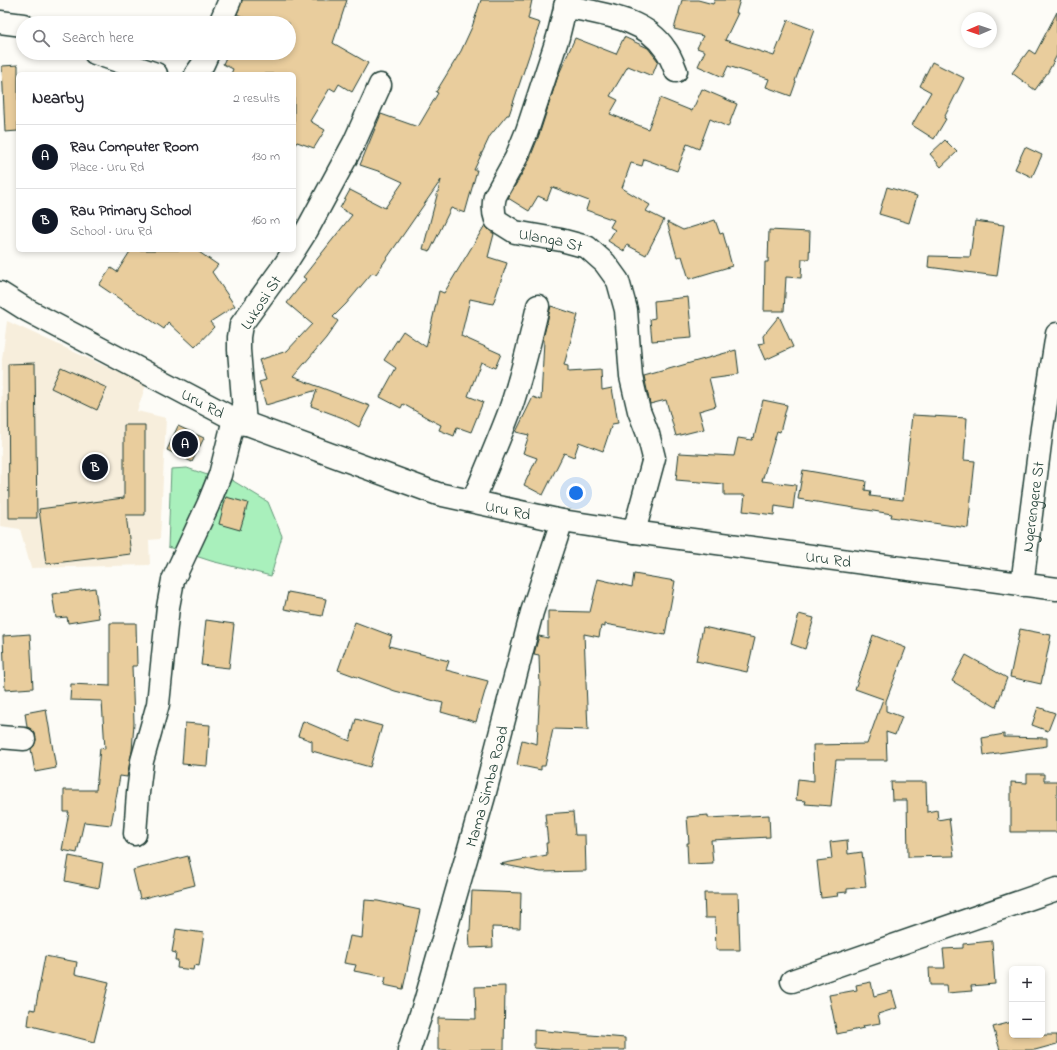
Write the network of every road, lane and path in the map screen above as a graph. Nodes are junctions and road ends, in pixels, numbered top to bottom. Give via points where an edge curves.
1 (230, 0) edge
2 (566, 3) edge
3 (223, 16) edge
4 (0, 22) edge
5 (16, 24) edge
6 (115, 60) edge
7 (205, 60) edge
8 (676, 71) dead end
9 (150, 72) edge
10 (197, 72) edge
11 (380, 84) dead end
12 (296, 247) edge
13 (293, 252) edge
14 (0, 293) edge
15 (538, 306) dead end
16 (1057, 334) edge
17 (240, 422) junction
18 (473, 501) junction
19 (562, 521) junction
20 (634, 532) junction
21 (1022, 585) junction
22 (1057, 589) edge
23 (0, 737) edge
24 (24, 739) dead end
25 (135, 834) dead end
26 (1057, 889) edge
27 (792, 981) dead end
28 (409, 1050) edge

1 - 3 street
2 - 8 street via 628,21 645,29 665,49
2 - 20 street, Ulanga St via 558,37 528,131 495,196 493,209 496,220 515,232 587,247 605,263 618,281 626,310 632,377 654,458
4 - 5 street
6 - 9 street
7 - 10 street
11 - 12 street, Lukosi St via 354,143
13 - 17 street, Lukosi St via 241,325
14 - 17 street, Uru Rd via 27,310
15 - 18 street via 517,387
16 - 21 street, Ngerengere St
17 - 18 street, Uru Rd via 438,494
17 - 25 street, Lukosi St via 208,505 173,580 158,704 142,761
18 - 19 street, Uru Rd
19 - 20 street, Uru Rd
19 - 28 street, Mama Simba Road via 532,612 484,796
20 - 21 street, Uru Rd
21 - 22 street, Uru Rd
23 - 24 street
26 - 27 street

